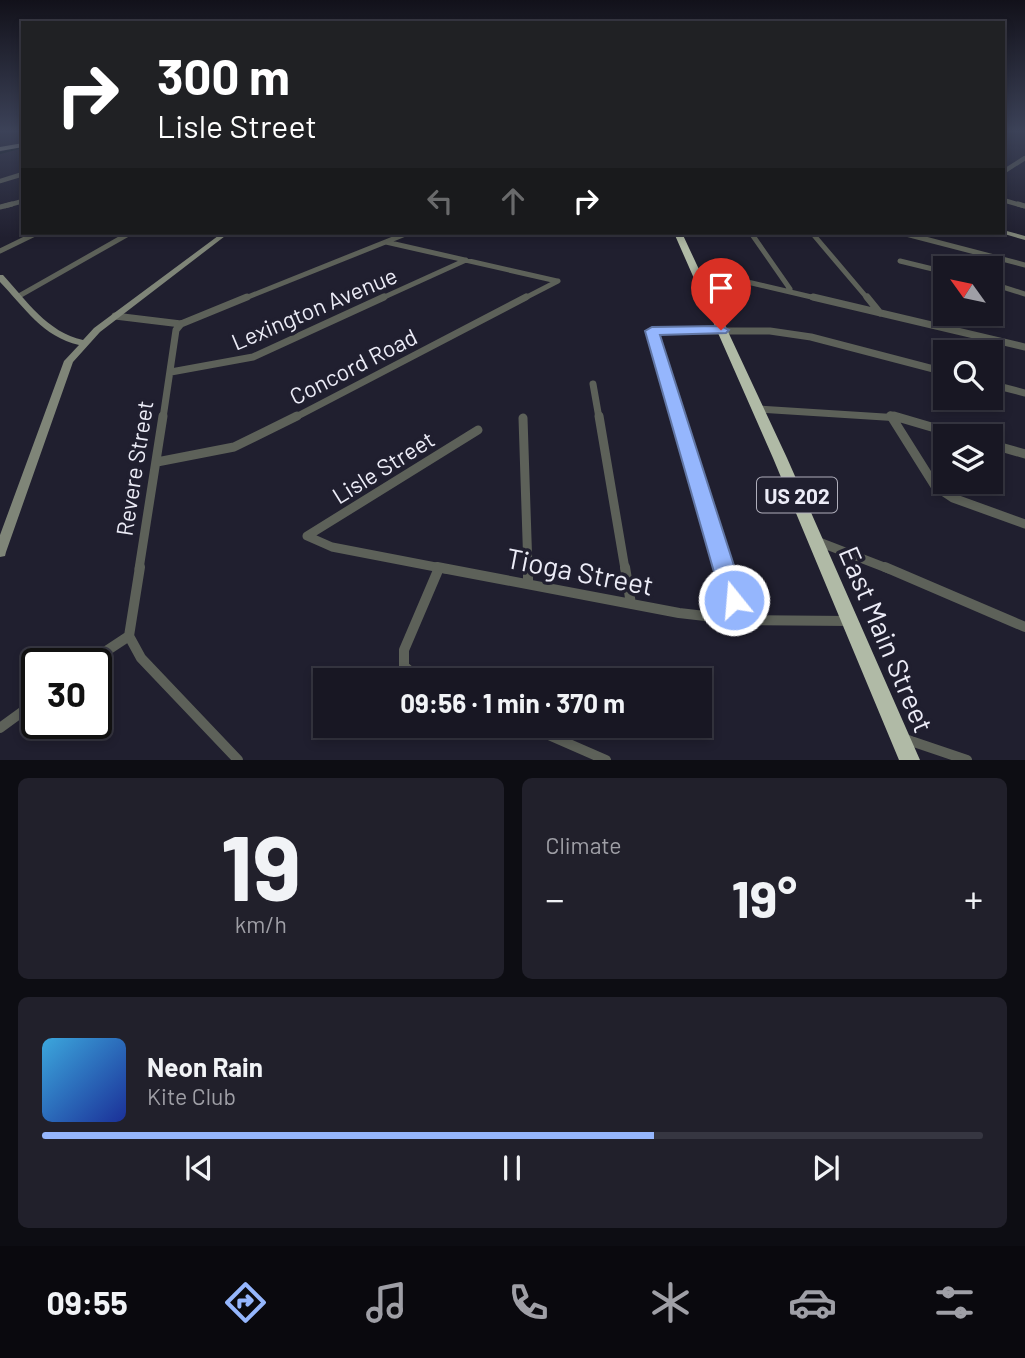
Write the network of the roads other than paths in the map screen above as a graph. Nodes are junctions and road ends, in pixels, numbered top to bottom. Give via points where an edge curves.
1 (21, 175) edge
2 (0, 181) edge
3 (1005, 201) edge
4 (21, 202) edge
5 (1025, 206) edge
6 (0, 207) edge
7 (1005, 233) edge
8 (33, 235) edge
9 (126, 235) edge
10 (223, 235) edge
11 (403, 235) edge
12 (679, 235) edge
13 (752, 235) edge
14 (814, 235) edge
15 (910, 235) edge
16 (1025, 238) edge
17 (386, 242) junction
18 (0, 251) edge
19 (466, 260) junction
20 (900, 261) dead end
21 (1025, 265) edge
22 (933, 269) edge
23 (696, 270) junction
24 (0, 277) edge
25 (1003, 287) edge
26 (790, 290) junction
27 (1025, 294) edge
28 (19, 296) junction
29 (881, 313) junction
30 (115, 316) junction
31 (180, 324) junction
32 (721, 330) junction
33 (82, 343) junction
34 (1025, 346) edge
35 (933, 369) edge
36 (171, 372) junction
37 (593, 384) dead end
38 (1003, 387) edge
39 (1025, 393) edge
40 (759, 409) junction
41 (890, 415) junction
42 (523, 418) dead end
43 (933, 428) edge
44 (478, 430) dead end
45 (1003, 448) edge
46 (1025, 454) edge
47 (157, 462) junction
48 (1025, 524) edge
49 (307, 537) joint
50 (817, 541) junction
51 (0, 552) edge
52 (439, 568) junction
53 (528, 583) junction
54 (631, 604) junction
55 (740, 620) junction
56 (850, 621) junction
57 (1025, 627) edge
58 (129, 636) junction
59 (111, 648) edge
60 (406, 668) edge
61 (21, 713) edge
62 (0, 728) edge
63 (556, 738) edge
64 (901, 738) junction
65 (238, 760) edge
66 (606, 760) edge
67 (910, 760) edge
68 (968, 760) edge

1 - 2 street
3 - 5 street
4 - 6 street
7 - 16 street
8 - 18 street
9 - 28 street
10 - 30 street
11 - 17 street
12 - 23 highway, East Main Street / US 202
13 - 26 street
14 - 29 street
15 - 21 street
17 - 19 street
17 - 31 street
19 - 36 street, Lexington Avenue via 253,357
19 - 47 street, Concord Road via 558,281 249,441
20 - 22 street
23 - 26 street
23 - 32 highway, East Main Street / US 202
24 - 28 street
25 - 27 street
26 - 29 street
28 - 33 street via 50,331 65,341
29 - 34 street
30 - 31 street
30 - 33 street
31 - 36 street, Revere Street
32 - 35 street via 811,337
32 - 40 highway, East Main Street / US 202
32 - 55 street via 652,331
33 - 51 street via 60,380
36 - 47 street, Revere Street
37 - 54 street
38 - 39 street
40 - 41 street
40 - 50 highway, East Main Street / US 202
41 - 43 street
41 - 48 street via 935,486 953,498
42 - 53 street
44 - 49 street, Lisle Street
45 - 46 street
47 - 58 street, Revere Street
49 - 52 street, Tioga Street via 332,547
50 - 56 highway, East Main Street / US 202
50 - 57 street
52 - 53 street, Tioga Street
52 - 60 street via 404,650
53 - 54 street, Tioga Street
54 - 55 street, Tioga Street
55 - 56 street, Tioga Street
56 - 64 highway, East Main Street / US 202
58 - 59 street
58 - 65 street via 141,658
61 - 62 street
63 - 66 street
64 - 67 highway, East Main Street / US 202
64 - 68 street

